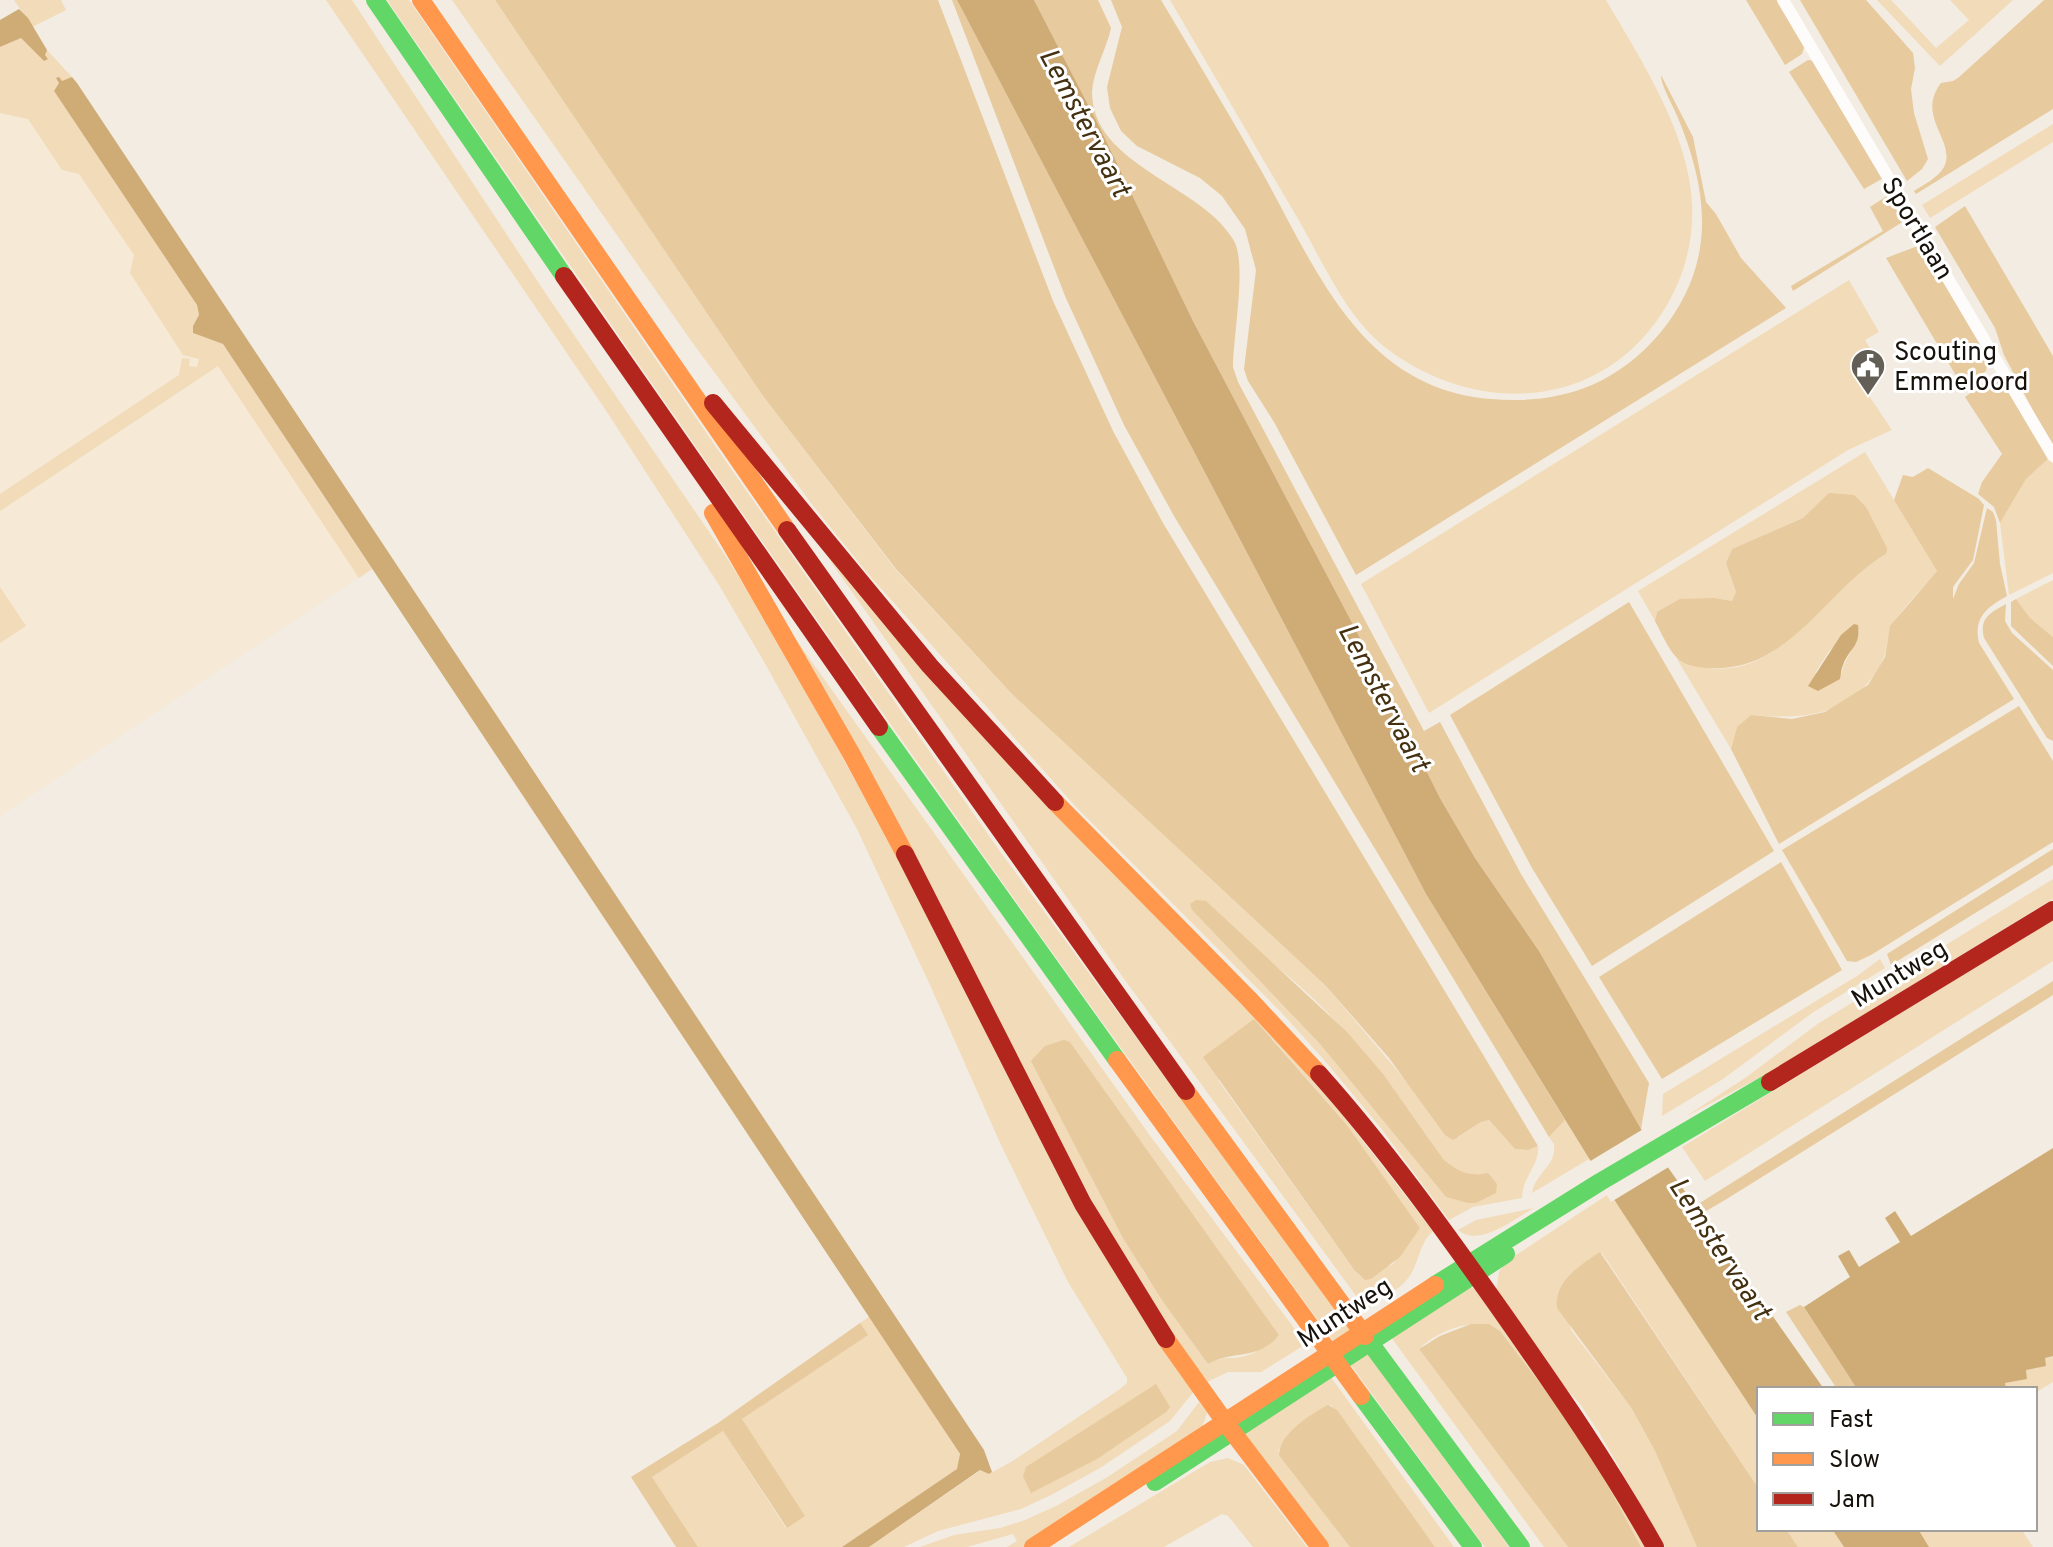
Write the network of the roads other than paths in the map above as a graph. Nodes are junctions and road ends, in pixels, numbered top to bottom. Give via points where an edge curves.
1 (375, 0) edge
2 (421, 0) edge
3 (1783, 0) edge
4 (615, 285) junction
5 (670, 431) junction
6 (2053, 456) edge
7 (2053, 910) edge
8 (1472, 1268) junction
9 (1227, 1428) junction
10 (1033, 1547) edge
11 (1049, 1547) edge
12 (1320, 1547) edge
13 (1473, 1547) edge
14 (1521, 1547) edge
15 (1655, 1547) edge

1 - 5 main road
2 - 4 main road
3 - 6 street, Sportlaan
4 - 8 main road via 916,650 1015,761 1328,1084
4 - 14 main road via 1067,927
5 - 9 main road via 740,566 896,836 1090,1215 1133,1291
5 - 13 main road via 1127,1075
7 - 8 main road, Muntweg via 1682,1132
8 - 9 main road, Muntweg
8 - 15 main road via 1588,1434
9 - 10 main road, Muntweg
9 - 11 main road, Muntweg
9 - 12 main road

